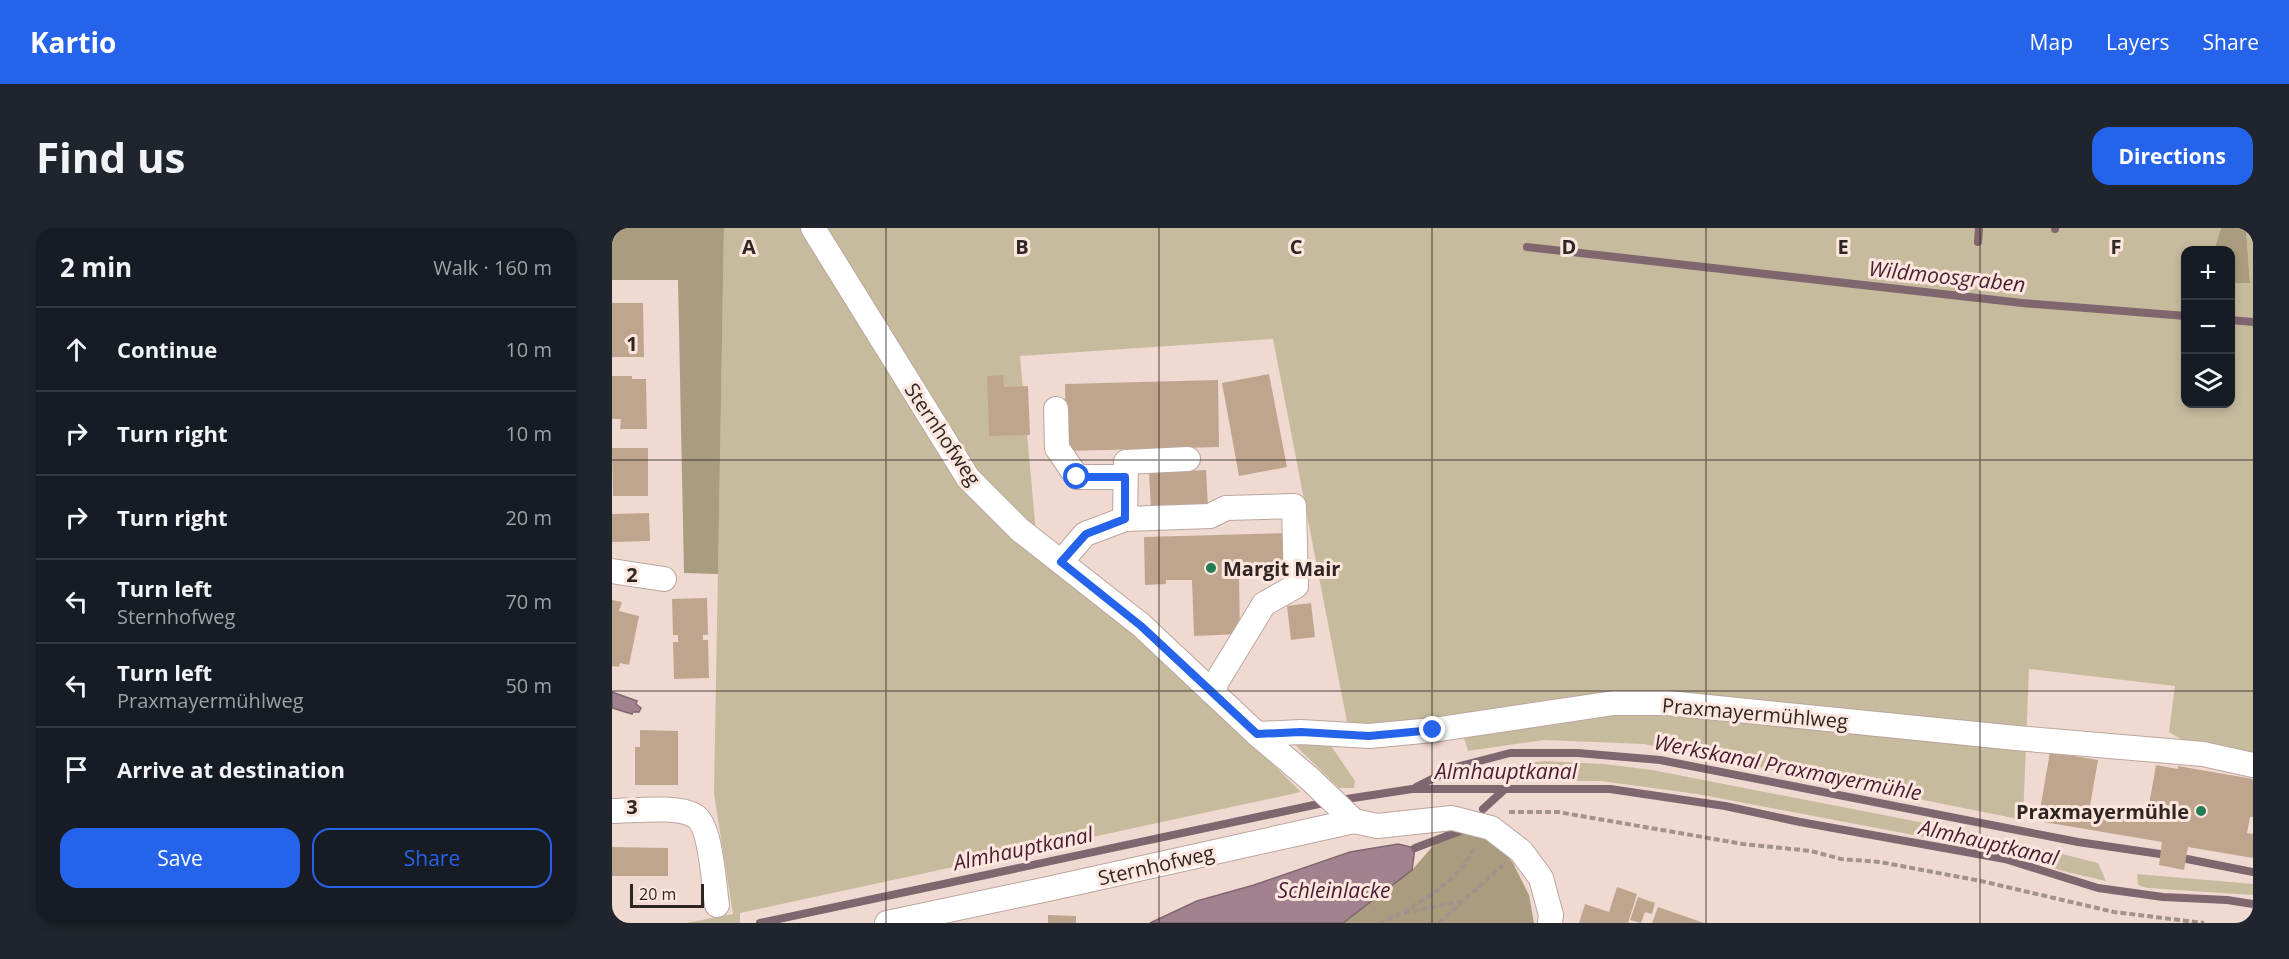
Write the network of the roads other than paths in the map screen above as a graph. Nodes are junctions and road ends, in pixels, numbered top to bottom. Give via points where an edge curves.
1 (813, 228) edge
2 (1056, 409) dead end
3 (1188, 459) dead end
4 (1125, 477) junction
5 (1125, 519) junction
6 (1061, 562) junction
7 (612, 571) edge
8 (664, 579) dead end
9 (1211, 691) junction
10 (1257, 734) junction
11 (2253, 765) edge
12 (612, 811) edge
13 (1354, 821) junction
14 (717, 905) dead end
15 (887, 923) edge
16 (1550, 923) edge

1 - 6 street, Sternhofweg via 968,478 1020,530
2 - 4 street via 1058,448 1077,477
3 - 4 street via 1126,462
4 - 5 street
5 - 6 street via 1086,534
5 - 9 street via 1210,516 1226,508 1294,506 1296,586 1264,604
6 - 9 street, Sternhofweg via 1141,626
7 - 8 street
9 - 10 street, Sternhofweg
10 - 11 street, Praxmayermühlweg via 1369,736 1614,703 1668,703 2203,754
10 - 13 street, Sternhofweg
12 - 14 street via 684,811 698,817 705,830
13 - 15 street, Sternhofweg
13 - 16 street, Sternhofweg via 1377,826 1452,818 1492,819 1491,828 1521,851 1541,878

